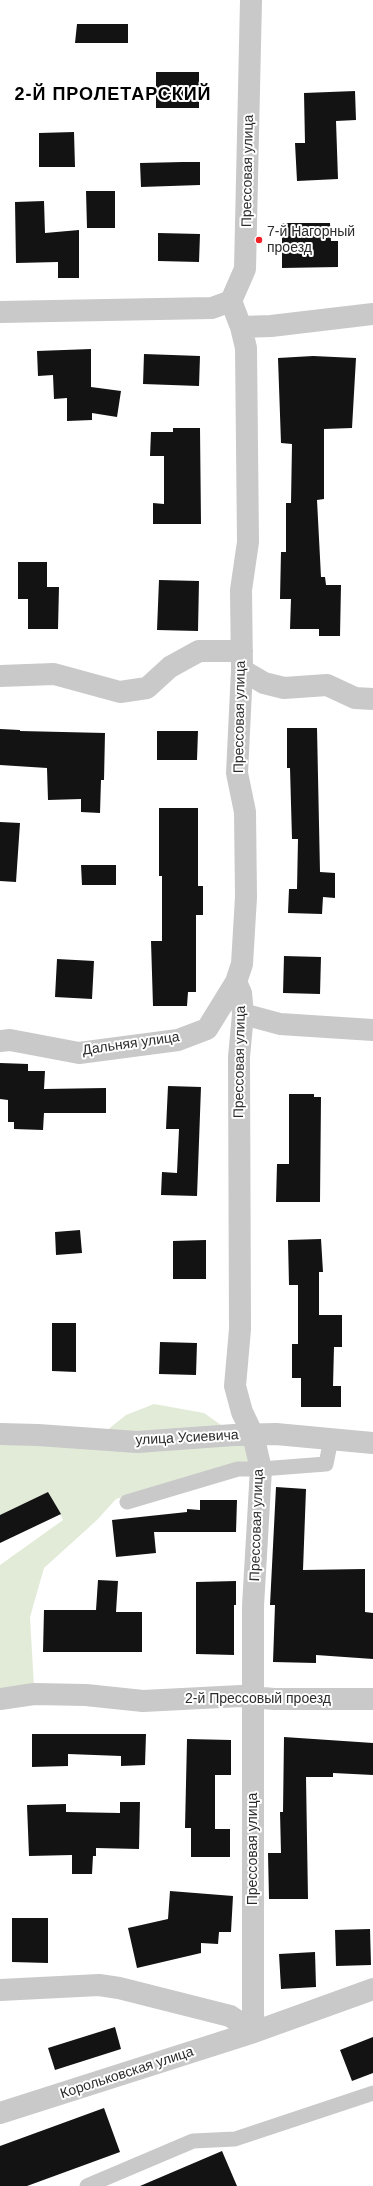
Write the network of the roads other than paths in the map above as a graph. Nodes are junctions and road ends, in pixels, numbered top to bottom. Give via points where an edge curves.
1 (251, 0) edge
2 (231, 301) junction
3 (0, 312) edge
4 (373, 314) edge
5 (241, 327) junction
6 (242, 660) junction
7 (0, 676) edge
8 (373, 699) edge
9 (236, 982) junction
10 (243, 1014) junction
11 (373, 1030) edge
12 (0, 1041) edge
13 (0, 1434) edge
14 (253, 1434) junction
15 (331, 1439) junction
16 (373, 1443) edge
17 (261, 1470) junction
18 (127, 1502) dead end
19 (254, 1698) junction
20 (0, 1699) edge
21 (373, 1699) edge
22 (373, 1989) edge
23 (0, 1990) edge
24 (254, 2032) junction
25 (373, 2092) edge
26 (0, 2113) edge
27 (88, 2186) edge

1 - 2 street, Прессовая улица via 245,269
2 - 3 street via 212,308
2 - 5 street, Прессовая улица
4 - 5 street
5 - 6 street, Прессовая улица via 246,348 248,542 241,590
6 - 7 street via 199,651 170,667 147,688 120,692 54,674
6 - 8 street via 264,683 284,688 327,685 355,698
6 - 9 street, Прессовая улица via 238,773 245,812 246,897 242,964
9 - 10 street, Прессовая улица via 241,993
9 - 12 street, Дальняя улица via 207,1029 178,1040 79,1053 10,1040
10 - 11 street via 280,1024
10 - 14 street, Прессовая улица via 238,1057 240,1328 235,1386 242,1412
13 - 14 street, улица Усиевича via 137,1442
14 - 15 street, улица Усиевича
14 - 17 street, Прессовая улица
15 - 16 street, улица Усиевича
15 - 17 lane via 326,1464
17 - 18 lane via 238,1469
17 - 19 street, Прессовая улица via 253,1606
19 - 20 street, 2-й Прессовый проезд via 242,1696 142,1701 86,1695 34,1694
19 - 21 street, 2-й Прессовый проезд
19 - 24 street, Прессовая улица
22 - 24 street, Корольковская улица
23 - 24 street via 99,1985 119,1988 230,2016
24 - 26 street, Корольковская улица
25 - 27 lane via 235,2139 193,2141

